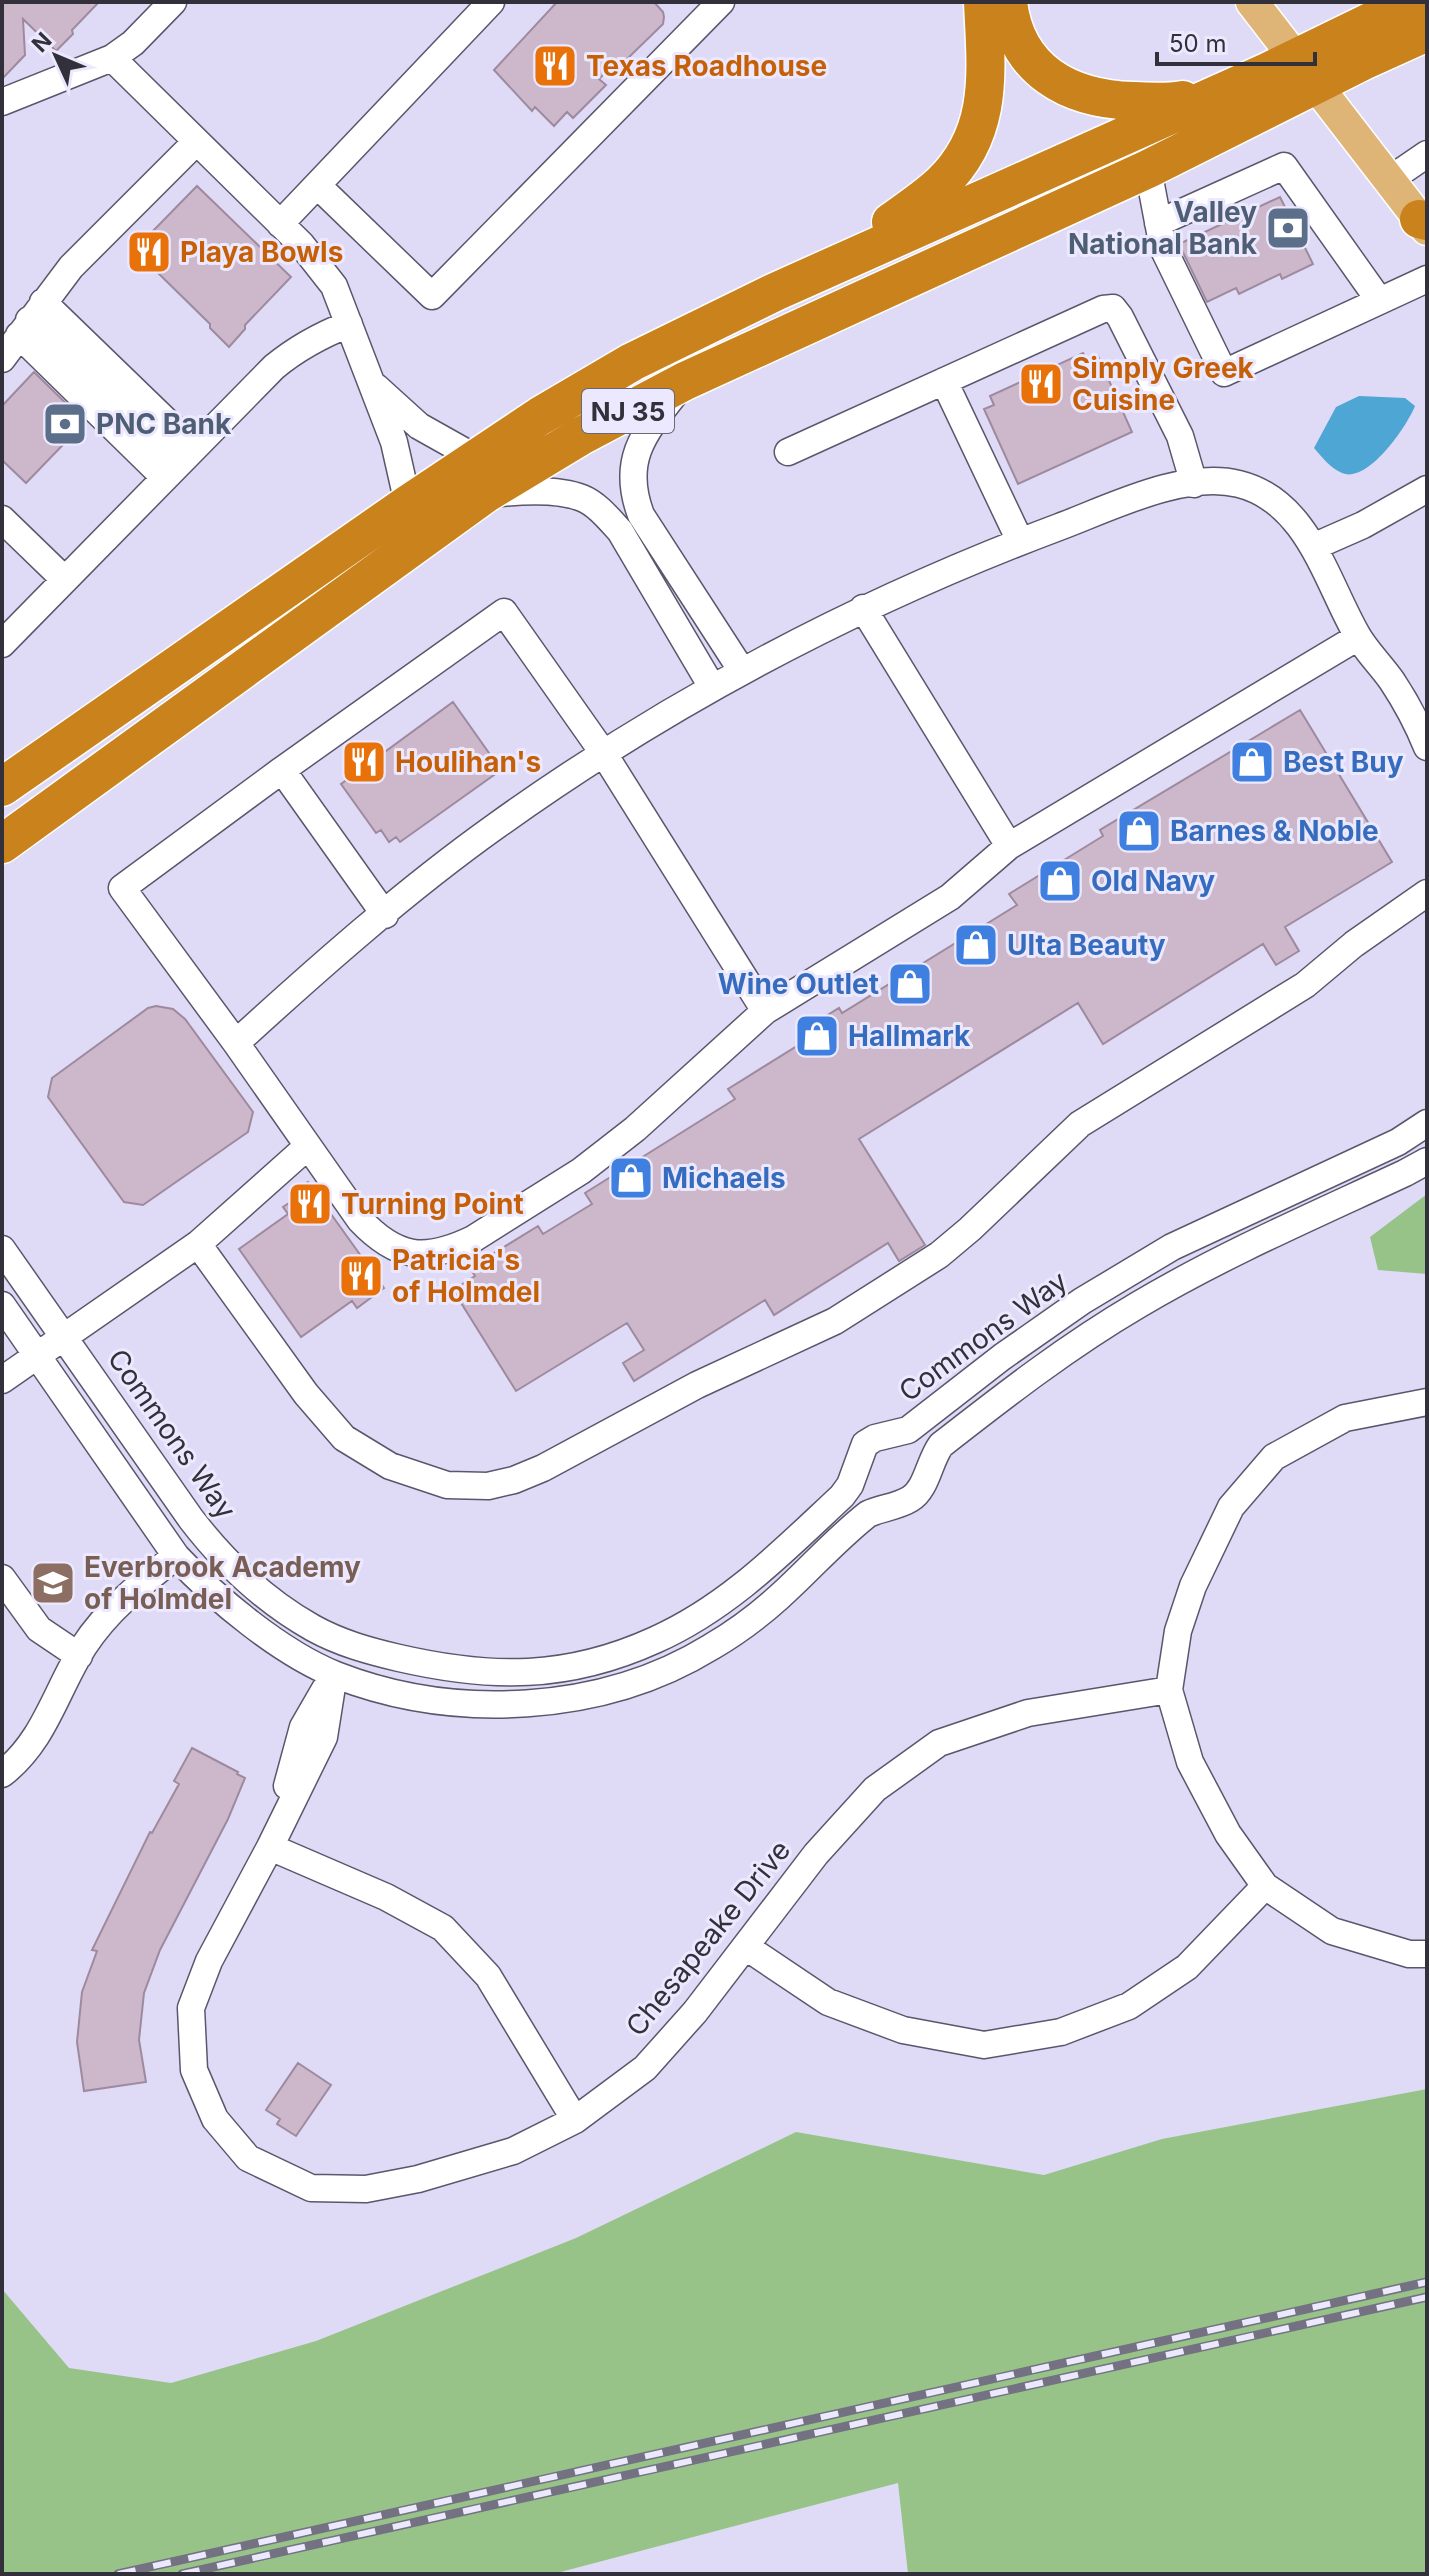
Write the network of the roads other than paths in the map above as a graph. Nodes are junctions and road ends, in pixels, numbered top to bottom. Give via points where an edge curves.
1 (173, 2) edge
2 (491, 2) edge
3 (721, 2) edge
4 (983, 2) edge
5 (1008, 2) edge
6 (1252, 2) edge
7 (1421, 29) edge
8 (112, 58) junction
9 (1305, 71) junction
10 (1224, 90) junction
11 (2, 102) edge
12 (196, 142) junction
13 (1427, 154) edge
14 (1148, 169) junction
15 (1389, 180) junction
16 (317, 185) junction
17 (1158, 223) junction
18 (1424, 223) edge
19 (280, 224) junction
20 (1427, 279) edge
21 (775, 292) junction
22 (1379, 300) junction
23 (30, 319) junction
24 (349, 324) junction
25 (2, 359) edge
26 (685, 381) junction
27 (944, 381) junction
28 (373, 384) junction
29 (788, 452) dead end
30 (179, 463) junction
31 (480, 476) junction
32 (1194, 484) junction
33 (1422, 491) edge
34 (408, 504) junction
35 (2, 519) edge
36 (1020, 541) junction
37 (1313, 547) junction
38 (65, 580) junction
39 (863, 608) junction
40 (1358, 637) junction
41 (2, 644) edge
42 (742, 671) junction
43 (712, 687) junction
44 (1427, 747) edge
45 (604, 754) junction
46 (282, 770) junction
47 (2, 787) edge
48 (2, 844) edge
49 (1009, 846) junction
50 (1427, 893) edge
51 (385, 915) junction
52 (765, 1011) junction
53 (236, 1043) junction
54 (1427, 1123) edge
55 (308, 1146) junction
56 (1427, 1161) edge
57 (198, 1244) junction
58 (2, 1249) edge
59 (2, 1305) edge
60 (65, 1337) junction
61 (37, 1356) junction
62 (2, 1380) edge
63 (1427, 1402) edge
64 (176, 1556) junction
65 (2, 1578) edge
66 (345, 1643) junction
67 (79, 1656) junction
68 (334, 1674) junction
69 (1169, 1690) junction
70 (2, 1774) edge
71 (270, 1847) junction
72 (1265, 1886) junction
73 (746, 1947) junction
74 (1427, 1954) edge
75 (575, 2120) junction

1 - 8 street
2 - 16 street
3 - 16 street via 432,296
4 - 21 highway via 984,105 967,151 939,186 868,241
5 - 10 highway via 1018,40 1032,61 1070,90 1116,101 1169,103
6 - 9 main road
7 - 9 highway, NJ 35
8 - 11 street
8 - 12 street
9 - 10 highway, NJ 35
9 - 14 highway, NJ 35
9 - 15 main road
10 - 21 highway, NJ 35
12 - 19 street
12 - 23 street via 71,267
13 - 15 street
14 - 17 street
14 - 26 highway, NJ 35
15 - 18 main road
16 - 19 street
17 - 22 street via 1284,166
17 - 22 street via 1163,248 1224,373
19 - 24 street via 325,272
20 - 22 street
21 - 31 highway, NJ 35 via 632,362 540,416
23 - 25 street
23 - 30 street
23 - 30 street
24 - 28 street
24 - 30 street via 295,350 274,367
26 - 31 highway, NJ 35 via 581,436
26 - 42 street via 644,434 633,476 635,499
27 - 29 street
27 - 32 street via 1113,308 1180,436
27 - 36 street
28 - 31 street
28 - 34 street
30 - 38 street
31 - 34 highway, NJ 35
31 - 43 street via 581,497 605,514
31 - 48 highway, NJ 35
32 - 36 street via 1148,494
32 - 37 street via 1238,484 1262,493 1302,529
33 - 37 street
34 - 47 highway, NJ 35
35 - 38 street
36 - 39 street
37 - 40 street
38 - 41 street
39 - 42 street
39 - 49 street
40 - 44 street via 1392,681
40 - 49 street
42 - 43 street
43 - 45 street
45 - 46 street via 504,612
45 - 51 street via 493,828
45 - 52 street
46 - 51 street
46 - 53 street via 122,888
49 - 52 street via 950,897
50 - 57 street via 1305,985 1080,1124 939,1255 835,1321 514,1480 488,1486 447,1485 390,1466 344,1438
51 - 53 street
52 - 55 street via 581,1171 455,1248 412,1252 377,1238
53 - 55 street
54 - 66 street, Commons Way via 1398,1142 1172,1247 1082,1301 908,1430 870,1440 846,1491 753,1579 655,1640 614,1656 522,1673 435,1666
55 - 57 street
56 - 68 street via 1231,1254 1090,1334 941,1445 916,1495 868,1514 748,1623 667,1670 589,1695 506,1704 417,1696
57 - 60 street
58 - 60 street, Commons Way
59 - 61 street
60 - 61 street
60 - 66 street, Commons Way via 212,1546 289,1612
61 - 62 street
61 - 64 street
63 - 69 street via 1345,1418 1274,1457 1231,1507 1193,1586 1178,1631
64 - 67 street via 119,1603
64 - 68 street via 232,1608
65 - 67 street via 39,1629
66 - 68 street, Chesapeake Drive
67 - 70 street via 38,1736
68 - 71 street, Chesapeake Drive via 303,1727
69 - 72 street via 1190,1762 1228,1834
69 - 73 street, Chesapeake Drive via 1028,1713 939,1743 875,1789 816,1854
71 - 75 street via 443,1928 488,1976
71 - 75 street, Chesapeake Drive via 209,1961 191,2008 194,2070 215,2119 248,2158 311,2188 366,2189 513,2151
72 - 73 street via 1187,1967 1129,2006 1061,2032 984,2045 903,2030 828,2002
72 - 74 street via 1332,1931 1409,1954
73 - 75 street, Chesapeake Drive via 645,2068

